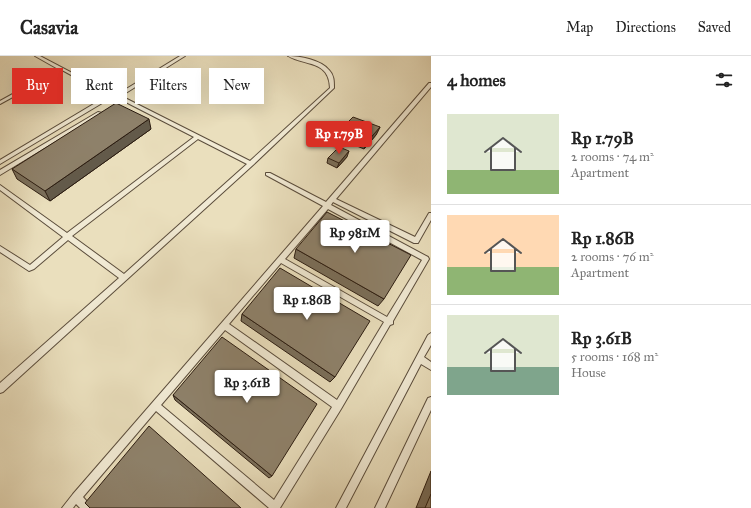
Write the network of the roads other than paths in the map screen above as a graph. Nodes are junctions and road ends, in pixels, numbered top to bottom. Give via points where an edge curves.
1 (37, 56) edge
2 (183, 56) edge
3 (290, 56) edge
4 (59, 68) edge
5 (431, 84) edge
6 (127, 89) edge
7 (12, 96) edge
8 (127, 101) edge
9 (0, 103) edge
10 (100, 104) edge
11 (104, 111) edge
12 (198, 137) junction
13 (0, 162) edge
14 (251, 164) junction
15 (0, 173) edge
16 (268, 174) dead end
17 (0, 186) edge
18 (332, 200) junction
19 (326, 206) junction
20 (431, 215) edge
21 (68, 236) junction
22 (0, 250) edge
23 (280, 259) junction
24 (124, 278) junction
25 (390, 322) junction
26 (224, 325) junction
27 (431, 336) edge
28 (420, 359) junction
29 (431, 366) edge
30 (0, 389) edge
31 (431, 401) edge
32 (155, 405) junction
33 (338, 406) junction
34 (76, 497) junction
35 (275, 507) edge
36 (67, 508) edge
37 (87, 508) edge
38 (340, 508) edge
39 (380, 508) edge

1 - 4 lane
2 - 6 lane
3 - 14 lane via 328,72 332,88
5 - 18 lane
7 - 9 lane
8 - 12 lane
10 - 13 lane
11 - 15 lane
12 - 14 lane
12 - 21 lane
14 - 24 lane
16 - 19 lane
17 - 21 lane
18 - 19 lane
18 - 20 lane via 416,241
19 - 23 lane
19 - 25 lane via 426,259
21 - 22 lane via 30,268
21 - 24 lane
23 - 25 lane
23 - 26 lane
24 - 30 lane
25 - 33 lane
26 - 32 lane
26 - 33 lane
27 - 28 lane
28 - 29 lane
28 - 38 lane
31 - 39 lane
32 - 34 lane
32 - 35 lane
33 - 35 lane
34 - 36 lane
34 - 37 lane

